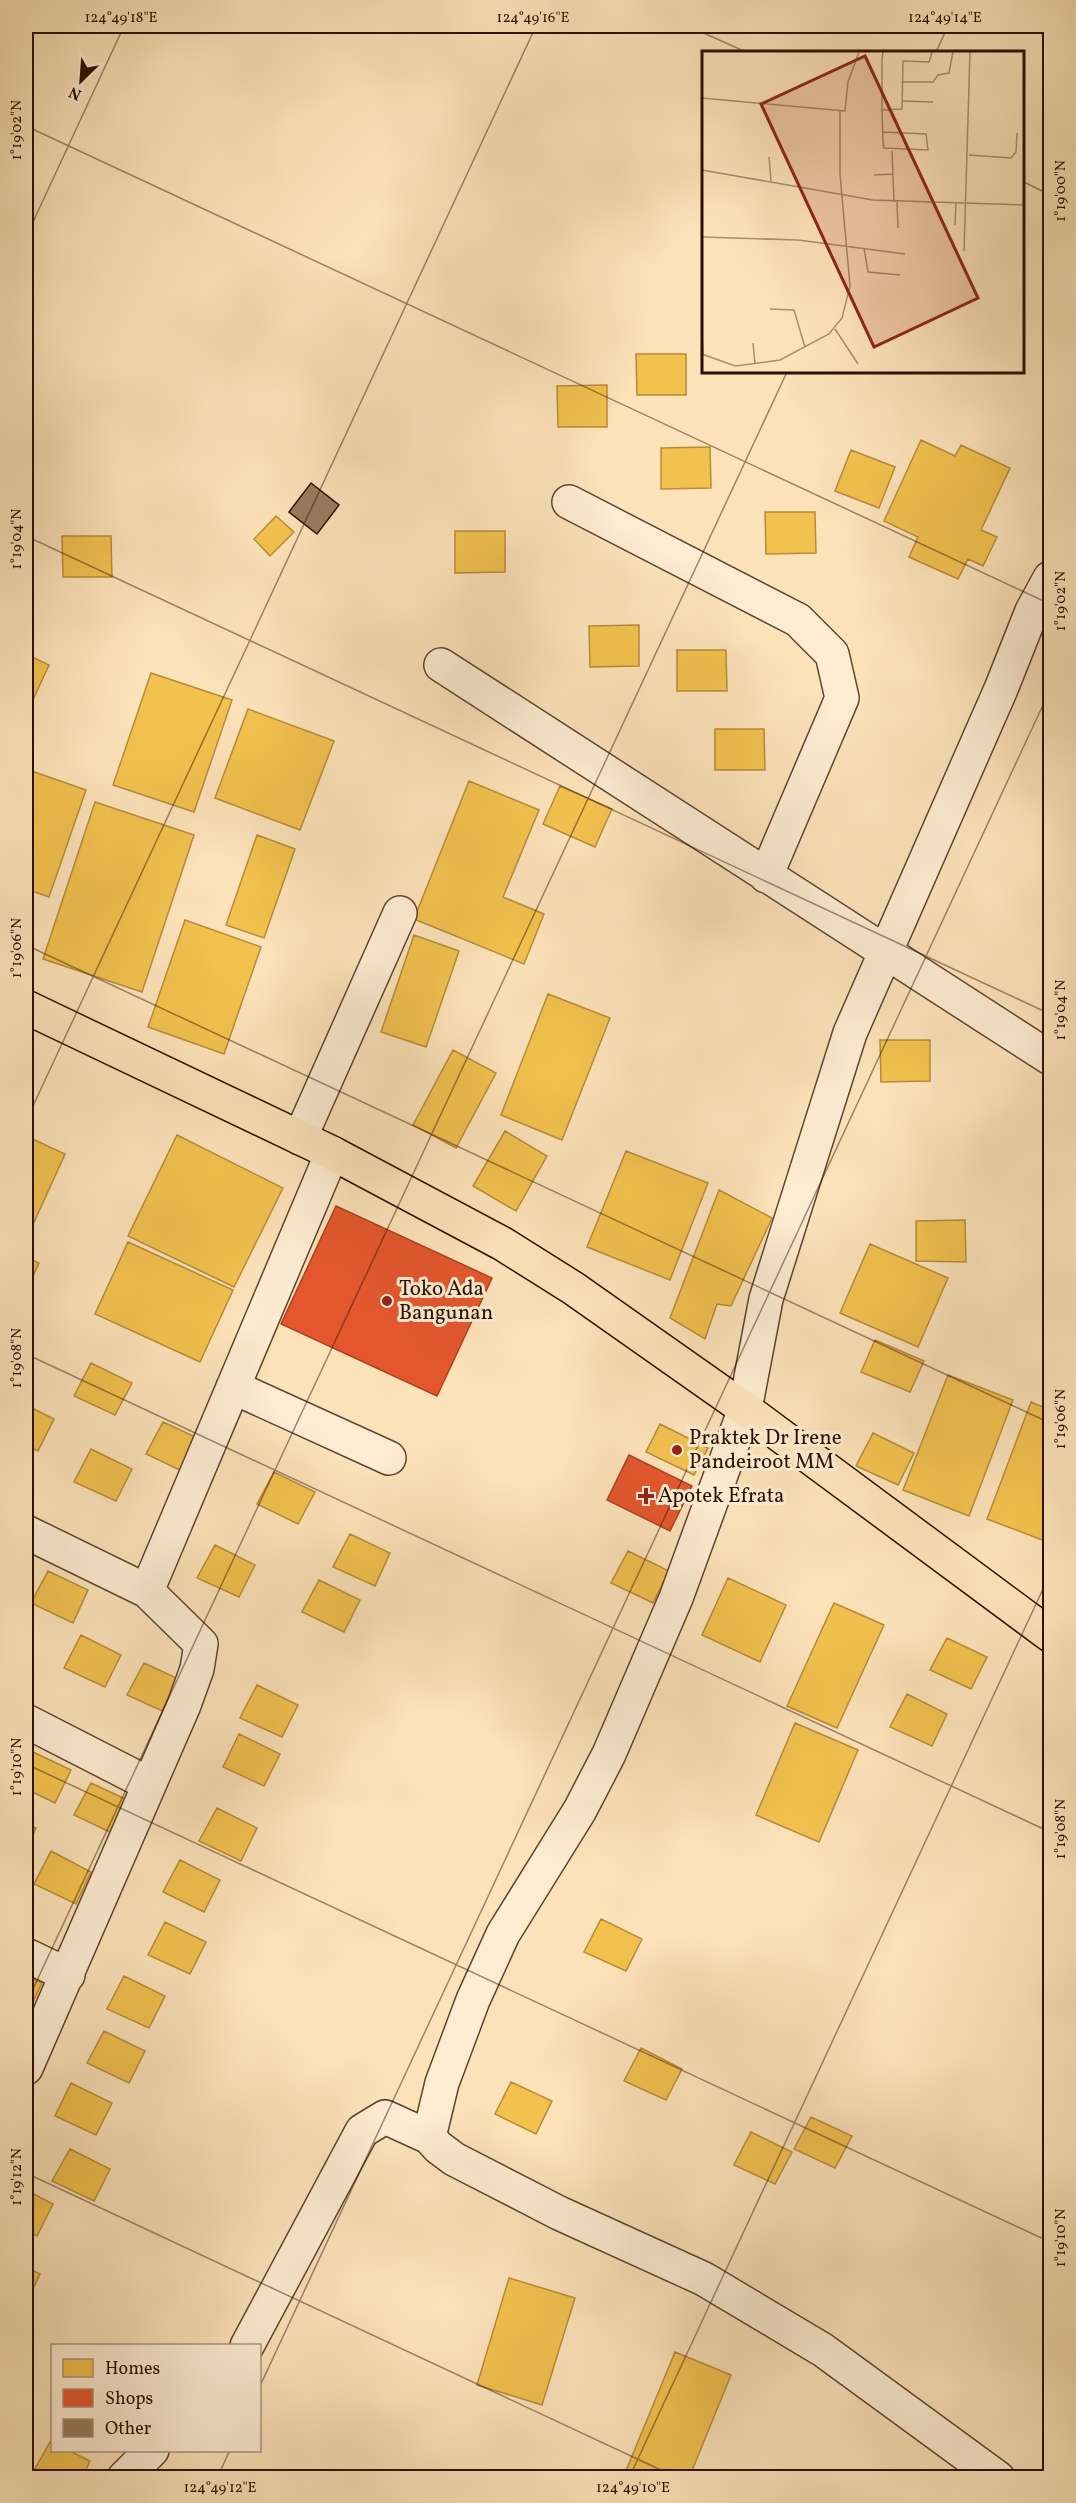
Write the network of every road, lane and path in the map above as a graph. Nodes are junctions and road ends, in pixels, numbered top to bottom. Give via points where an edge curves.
1 (569, 502) dead end
2 (1050, 578) edge
3 (441, 665) dead end
4 (766, 876) junction
5 (400, 913) dead end
6 (885, 954) junction
7 (26, 1007) edge
8 (1050, 1058) edge
9 (300, 1138) junction
10 (332, 1153) junction
11 (233, 1387) junction
12 (745, 1408) junction
13 (389, 1458) dead end
14 (26, 1532) edge
15 (147, 1591) junction
16 (1050, 1635) edge
17 (26, 1721) edge
18 (149, 1784) junction
19 (26, 1955) edge
20 (68, 1975) junction
21 (26, 2068) edge
22 (429, 2137) junction
23 (248, 2344) edge
24 (151, 2452) edge
25 (124, 2478) edge
26 (998, 2478) edge

1 - 4 street via 798,620 832,654 842,698
2 - 6 street via 1032,611
3 - 4 street
4 - 6 street
5 - 9 street
6 - 8 street
6 - 12 street via 850,1033 792,1213 766,1299
7 - 9 main road
9 - 10 main road
10 - 11 street
10 - 12 main road via 503,1244
11 - 13 street
11 - 15 street
12 - 16 main road
12 - 22 street via 676,1598 609,1754 580,1810 503,1934 473,2000 442,2083
14 - 15 street
15 - 18 street via 201,1644 184,1705
17 - 18 street
18 - 20 street
19 - 20 street
20 - 21 street
22 - 23 street via 385,2117 362,2131
22 - 26 street via 454,2159 559,2214 704,2279 823,2350
24 - 25 street

